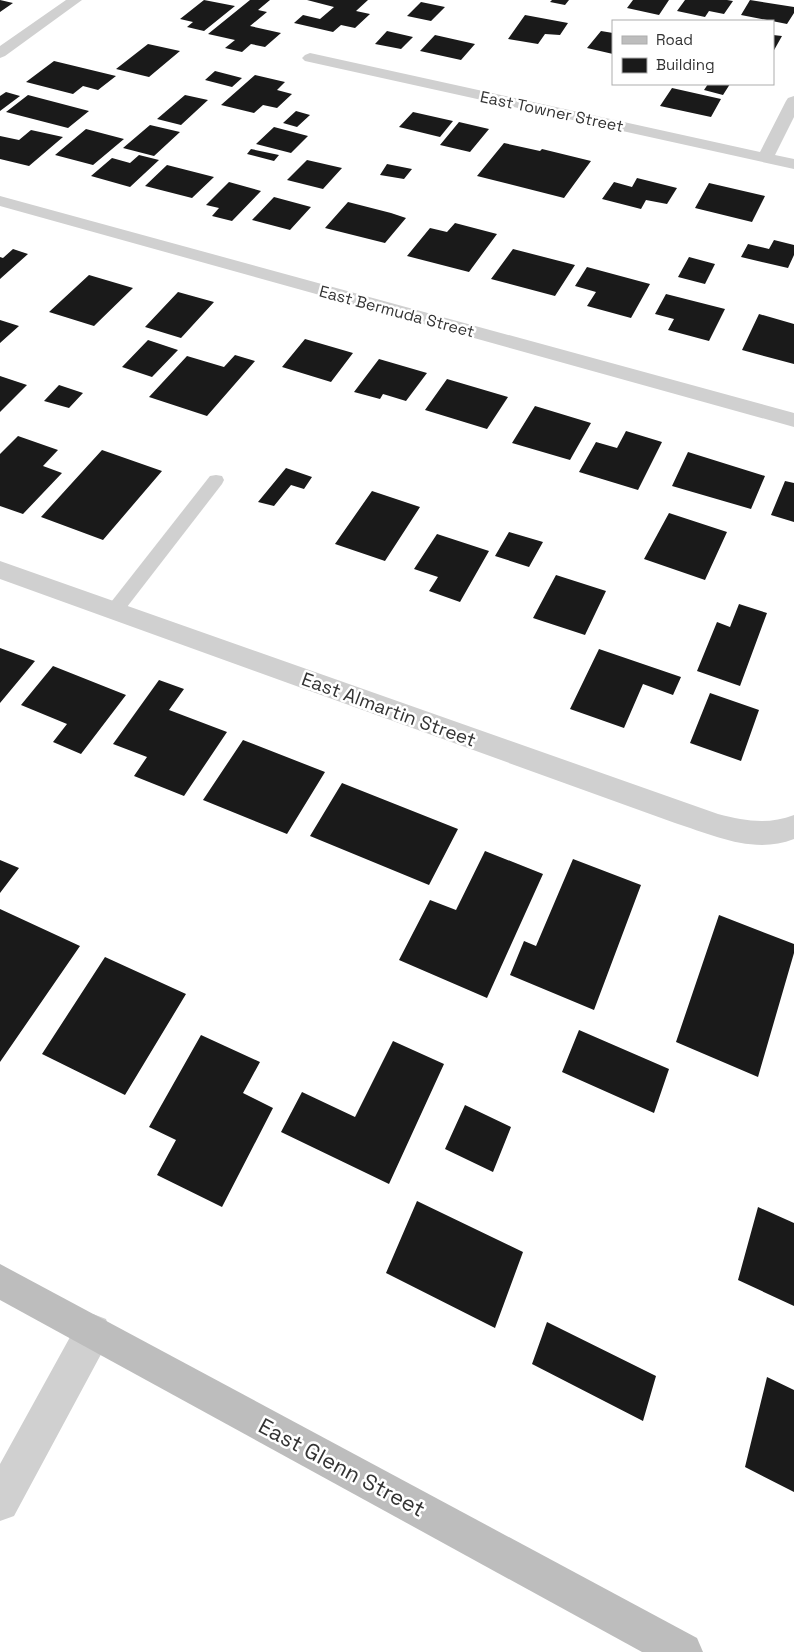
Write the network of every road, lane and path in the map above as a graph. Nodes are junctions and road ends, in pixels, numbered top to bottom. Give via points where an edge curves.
1 (75, 0) edge
2 (0, 53) edge
3 (310, 58) dead end
4 (794, 101) edge
5 (765, 158) junction
6 (794, 164) edge
7 (0, 201) edge
8 (794, 420) edge
9 (216, 480) dead end
10 (0, 570) edge
11 (114, 611) junction
12 (788, 836) edge
13 (0, 1281) edge
14 (93, 1332) junction
15 (0, 1502) edge
16 (683, 1652) edge

1 - 2 street
3 - 5 street, East Towner Street
4 - 5 street
5 - 6 street, East Towner Street
7 - 8 street, East Bermuda Street
9 - 11 lane
10 - 11 street, East Almartin Street
11 - 12 street, East Almartin Street via 674,811 758,835
13 - 14 street, East Glenn Street
14 - 15 street
14 - 16 street, East Glenn Street

